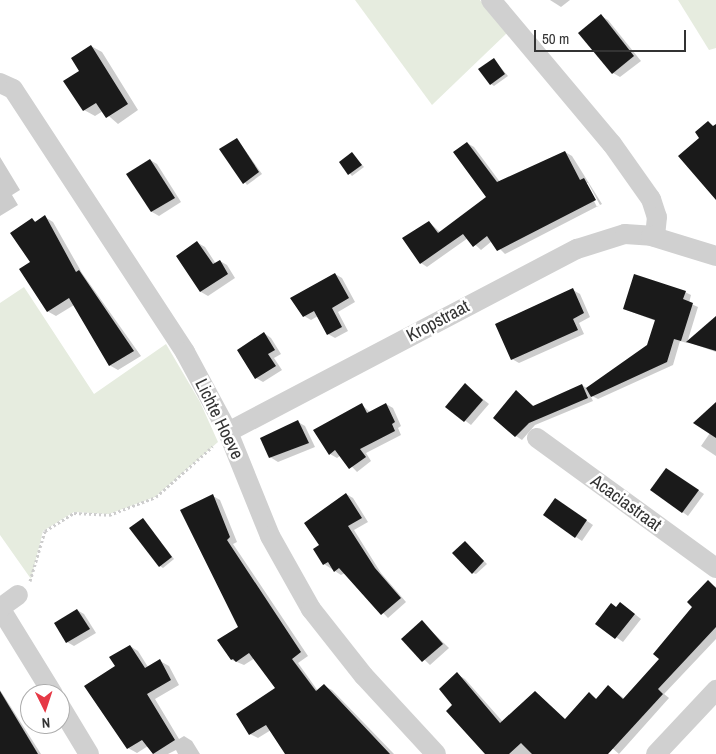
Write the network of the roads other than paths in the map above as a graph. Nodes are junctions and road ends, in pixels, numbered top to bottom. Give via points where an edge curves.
1 (492, 0) edge
2 (7, 86) edge
3 (655, 237) junction
4 (716, 256) edge
5 (228, 432) junction
6 (537, 438) dead end
7 (716, 568) edge
8 (18, 595) road end
9 (0, 608) edge
10 (47, 684) edge
11 (716, 690) edge
12 (70, 723) edge
13 (89, 754) edge
14 (436, 754) edge
15 (656, 754) edge

1 - 3 street via 612,144 652,199 657,217
2 - 5 street, Lichte Hoeve via 185,352
3 - 4 street, Kropstraat
3 - 5 street, Kropstraat via 625,234 577,249
5 - 14 street, Lichte Hoeve via 270,536 312,609 364,676
6 - 7 street, Acaciastraat
8 - 9 street
9 - 10 street
11 - 15 street
12 - 13 street

